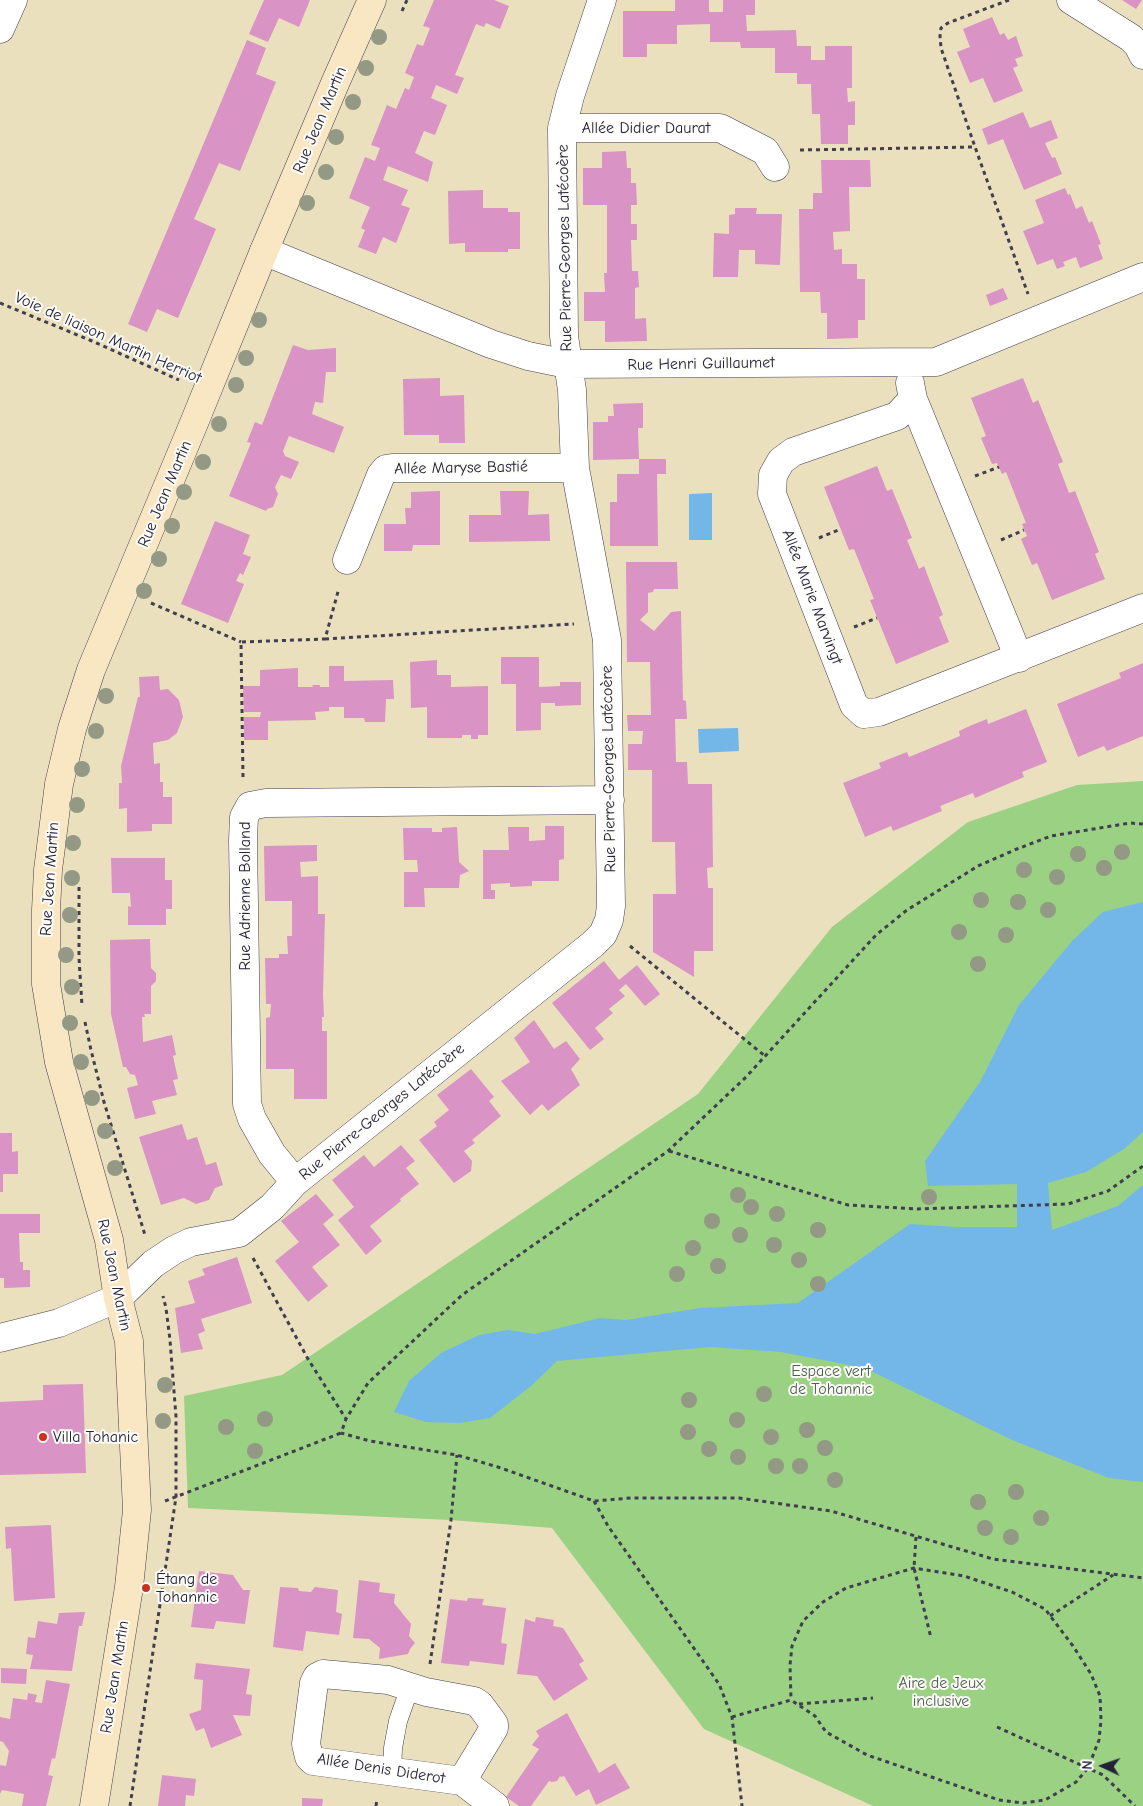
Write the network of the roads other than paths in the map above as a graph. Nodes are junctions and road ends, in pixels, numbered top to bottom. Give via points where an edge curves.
1 (13, 0) edge
2 (372, 0) edge
3 (602, 0) edge
4 (1072, 0) edge
5 (0, 29) edge
6 (1143, 55) edge
7 (562, 128) junction
8 (770, 159) road end
9 (264, 251) junction
10 (1143, 277) edge
11 (905, 362) junction
12 (567, 364) junction
13 (913, 399) junction
14 (575, 468) junction
15 (347, 560) road end
16 (1143, 608) edge
17 (1019, 658) junction
18 (610, 800) junction
19 (296, 1182) junction
20 (118, 1298) junction
21 (0, 1338) edge
22 (418, 1689) junction
23 (392, 1772) junction
24 (462, 1781) junction
25 (94, 1806) edge
26 (495, 1806) edge

1 - 5 street
2 - 9 main road, Rue Jean Martin
3 - 7 street, Rue Pierre-Georges Latécoère
4 - 6 street via 1131,38
7 - 8 street, Allée Didier Daurat via 720,128
7 - 12 street, Rue Pierre-Georges Latécoère
9 - 12 street, Rue Henri Guillaumet via 491,344
9 - 20 main road, Rue Jean Martin via 91,670 58,784 48,870 46,975 61,1070 109,1240
10 - 11 street, Rue Henri Guillaumet via 936,362
11 - 12 street, Rue Henri Guillaumet
11 - 13 street
12 - 14 street, Rue Pierre-Georges Latécoère via 572,390
13 - 17 street
13 - 17 street, Allée Marie Marvingt via 897,416 794,452 780,461 773,475 772,494 854,704 864,714 879,712
14 - 15 street, Allée Maryse Bastié via 386,469
14 - 18 street, Rue Pierre-Georges Latécoère via 606,629
16 - 17 street, Allée Marie Marvingt
18 - 19 street, Rue Pierre-Georges Latécoère via 611,906 610,920 602,934
18 - 19 street, Rue Adrienne Bolland via 266,803 250,806 244,817 243,840 247,1104 272,1154
19 - 20 street, Rue Pierre-Georges Latécoère via 240,1233 191,1242 174,1250
20 - 21 street via 59,1323
20 - 25 main road, Rue Jean Martin via 129,1341 137,1510 129,1587
22 - 23 lane via 398,1721
22 - 23 street, Allée Denis Diderot via 388,1680 323,1674 314,1683 306,1744 309,1757 313,1761
22 - 24 street, Allée Denis Diderot via 474,1701 494,1724
23 - 24 street, Allée Denis Diderot
24 - 26 street, Allée Denis Diderot

